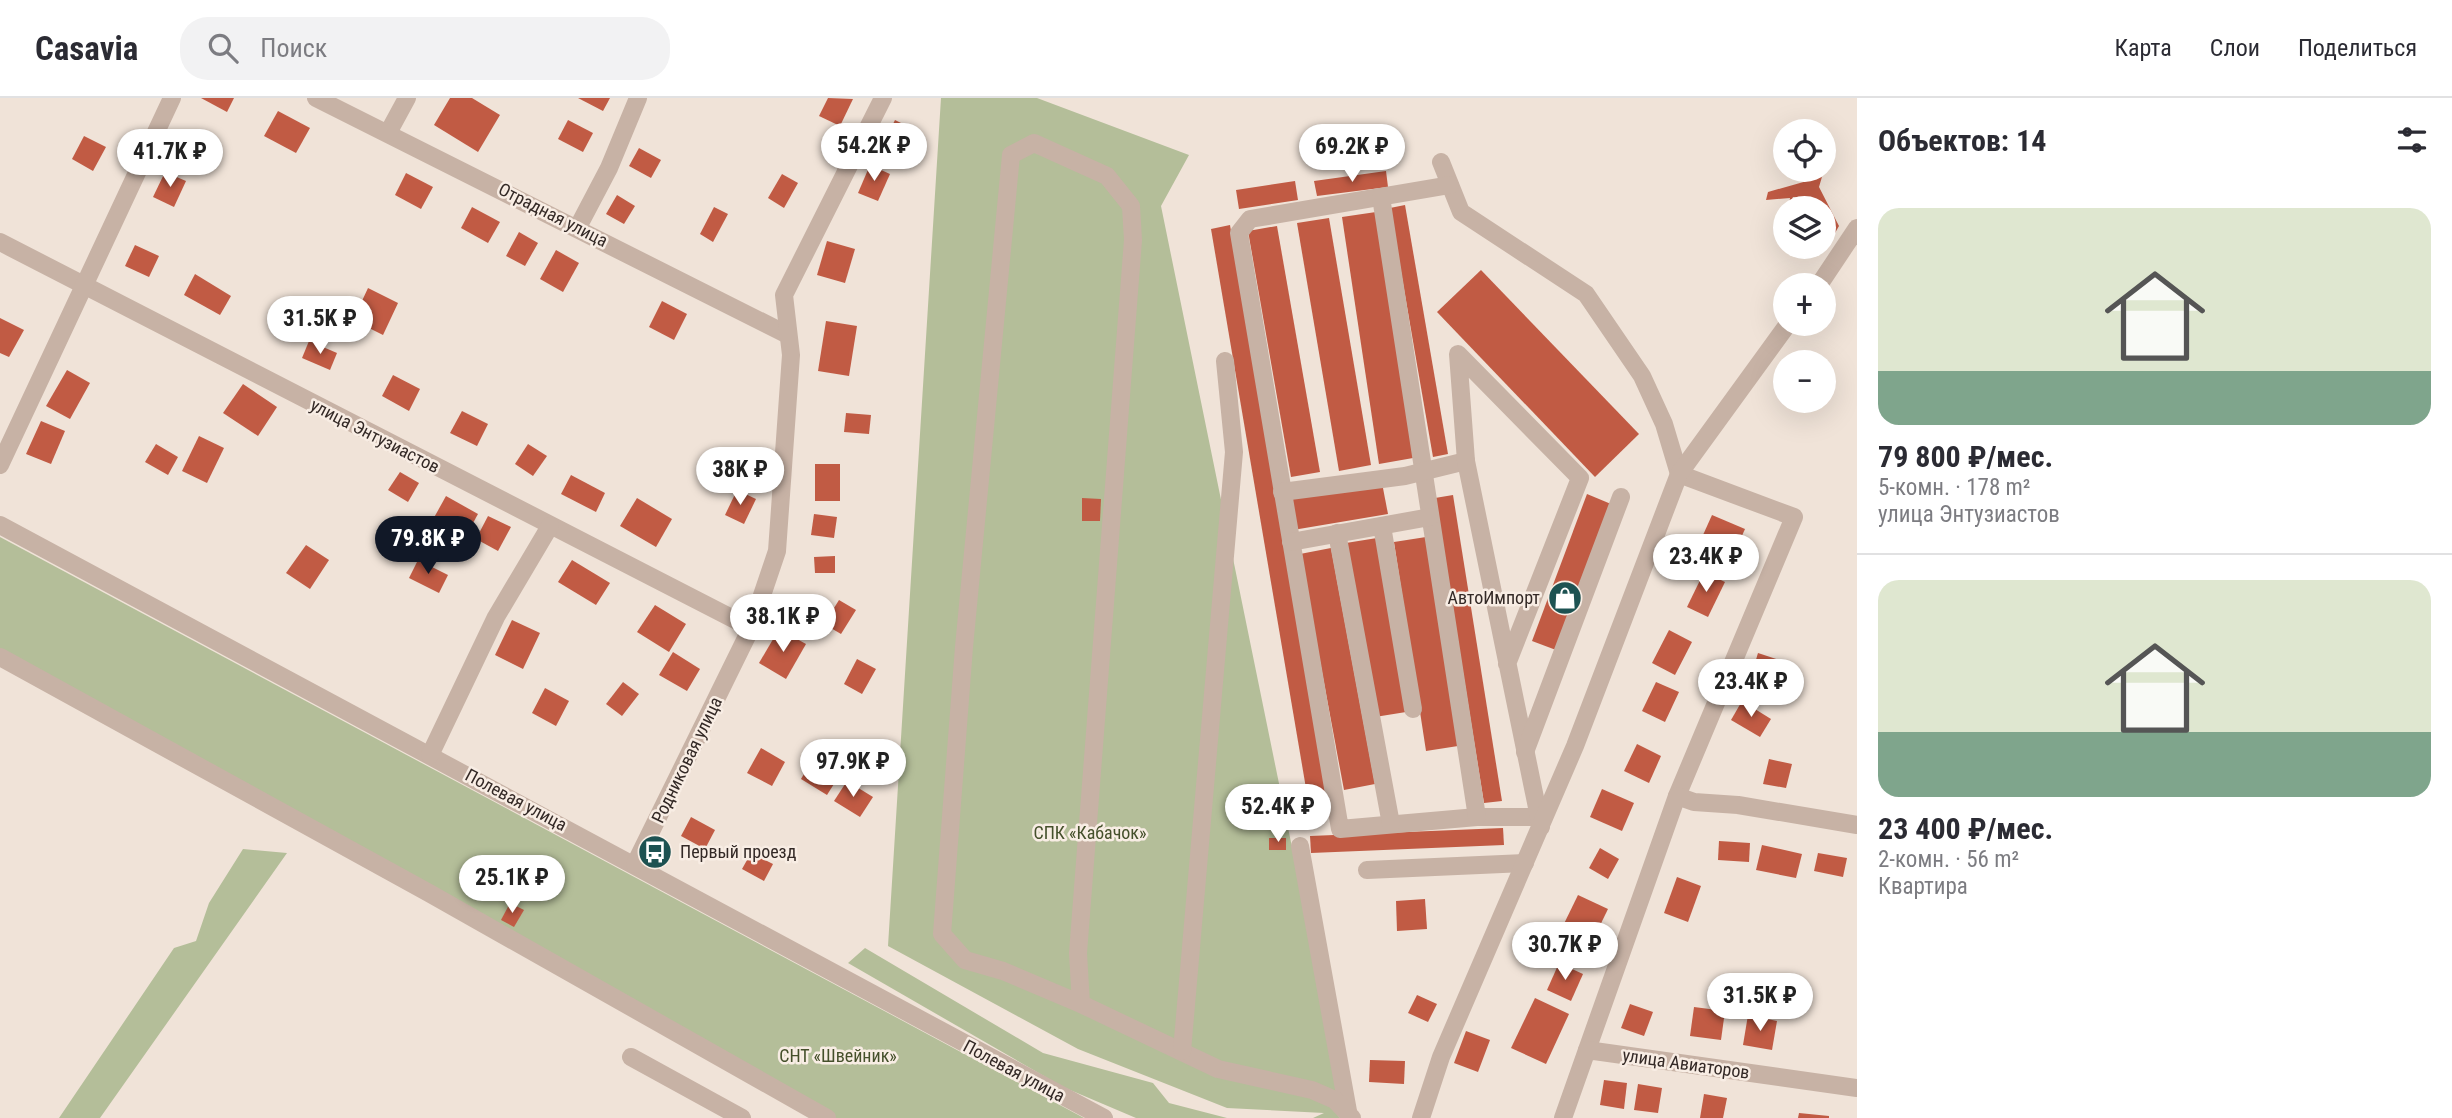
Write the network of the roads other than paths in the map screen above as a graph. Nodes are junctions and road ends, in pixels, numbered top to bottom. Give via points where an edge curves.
1 (172, 98) edge
2 (316, 98) edge
3 (407, 98) edge
4 (638, 98) edge
5 (883, 98) edge
6 (388, 133) junction
7 (1441, 162) dead end
8 (1450, 185) junction
9 (1381, 197) junction
10 (578, 227) junction
11 (1856, 235) edge
12 (0, 242) edge
13 (1828, 273) edge
14 (83, 285) junction
15 (788, 335) junction
16 (1779, 336) edge
17 (1225, 361) dead end
18 (1466, 461) junction
19 (0, 465) edge
20 (1423, 471) junction
21 (1679, 474) junction
22 (1282, 492) junction
23 (1621, 497) dead end
24 (1430, 517) junction
25 (0, 525) edge
26 (550, 526) junction
27 (1382, 526) junction
28 (1337, 533) junction
29 (1291, 542) junction
30 (751, 628) junction
31 (0, 657) edge
32 (1507, 664) junction
33 (1413, 709) dead end
34 (1525, 752) junction
35 (430, 755) junction
36 (1677, 796) junction
37 (1477, 817) junction
38 (1540, 822) junction
39 (1391, 824) junction
40 (1857, 825) edge
41 (1300, 846) dead end
42 (1525, 863) junction
43 (635, 864) junction
44 (1367, 870) dead end
45 (1081, 1004) junction
46 (1587, 1050) junction
47 (1182, 1051) junction
48 (631, 1057) dead end
49 (1857, 1088) edge
50 (1350, 1114) edge
51 (742, 1118) edge
52 (827, 1118) edge
53 (1104, 1118) edge
54 (1421, 1118) edge
55 (1563, 1118) edge

1 - 14 street
2 - 6 street, Отрадная улица
3 - 6 street
4 - 10 street
5 - 15 street, Родниковая улица via 784,295
6 - 10 street, Отрадная улица
7 - 8 street
8 - 9 street
8 - 21 street via 1461,212 1586,294 1642,376
9 - 20 street
9 - 22 street via 1250,219 1239,233
10 - 15 street, Отрадная улица
11 - 13 street
12 - 14 street, улица Энтузиастов
14 - 19 street
14 - 26 street, улица Энтузиастов
15 - 30 street, Родниковая улица via 791,355 778,551
16 - 21 street
17 - 47 street via 1234,452
18 - 20 street
18 - 32 street
18 - 32 street via 1458,354 1580,478
20 - 22 street
20 - 24 street
21 - 36 street via 1794,517
21 - 38 street
22 - 29 street
23 - 34 street
24 - 27 street
24 - 37 street
25 - 35 street, Полевая улица
26 - 30 street, улица Энтузиастов
26 - 35 street via 496,617
27 - 28 street
27 - 33 street
28 - 29 street
28 - 39 street
29 - 39 street via 1340,829
30 - 43 street, Родниковая улица
31 - 52 street
32 - 34 street
34 - 38 street
35 - 43 street, Полевая улица
36 - 40 street
36 - 46 street
37 - 38 street
37 - 39 street
38 - 42 street
41 - 50 street
42 - 44 street
42 - 54 street via 1441,1057
43 - 53 street, Полевая улица
45 - 45 street via 965,960 942,934 1011,155 1034,143 1107,176 1131,206 1132,217 1078,953
45 - 47 street
46 - 49 street, улица Авиаторов
46 - 55 street
47 - 50 street via 1218,1069 1312,1090 1335,1100
48 - 51 street

